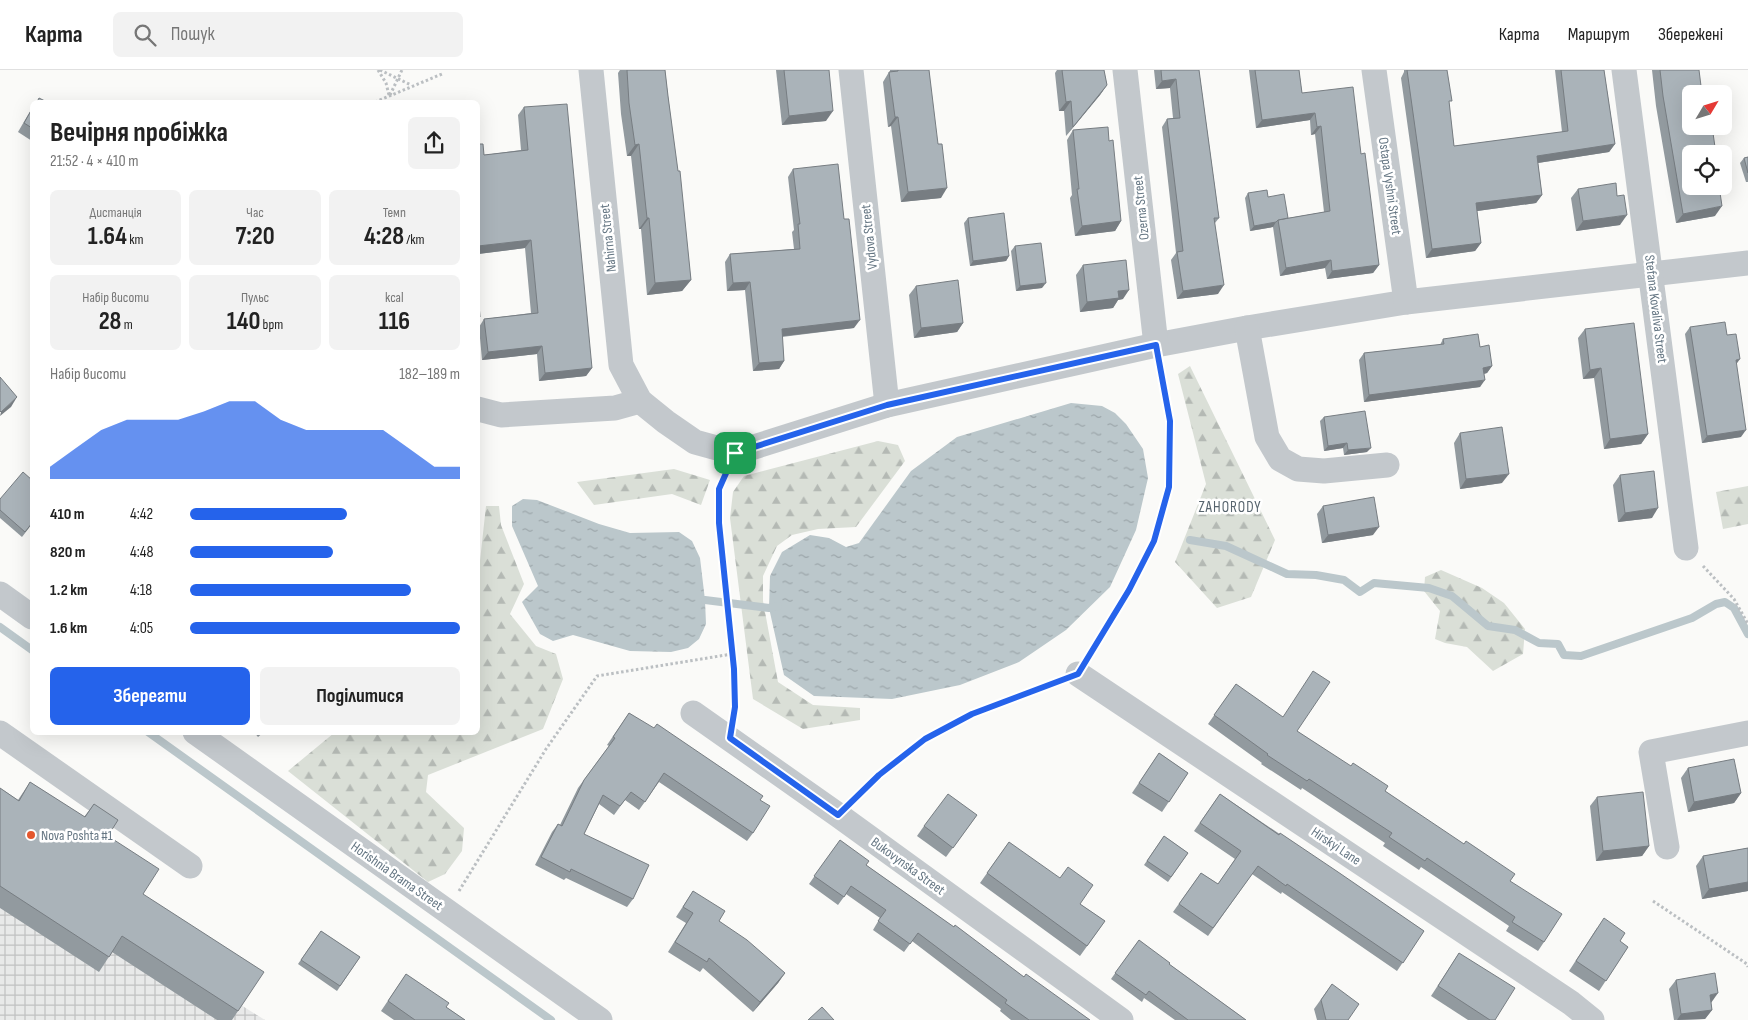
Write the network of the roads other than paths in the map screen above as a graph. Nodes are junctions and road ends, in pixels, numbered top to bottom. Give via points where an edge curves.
1 (591, 70) edge
2 (851, 70) edge
3 (1125, 70) edge
4 (1374, 70) edge
5 (1624, 70) edge
6 (1748, 263) edge
7 (1652, 275) junction
8 (1406, 302) junction
9 (1247, 328) junction
10 (1156, 345) junction
11 (640, 401) junction
12 (887, 405) junction
13 (480, 410) edge
14 (1386, 465) dead end
15 (1686, 548) road end
16 (0, 594) edge
17 (30, 616) edge
18 (1078, 674) road end
19 (694, 713) dead end
20 (0, 733) edge
21 (1748, 733) edge
22 (199, 735) edge
23 (1667, 847) dead end
24 (190, 866) dead end
25 (600, 1020) edge
26 (1121, 1020) edge
27 (1592, 1020) edge

1 - 11 street, Nahirna Street via 621,365
2 - 12 street, Vydova Street
3 - 10 street, Ozerna Street
4 - 8 street, Ostapa Vyshni Street
5 - 7 street, Stefana Kovaliva Street
6 - 7 street
7 - 8 street
7 - 15 street, Stefana Kovaliva Street
8 - 9 street
9 - 10 street
9 - 14 street via 1267,437 1280,459 1298,469 1324,471
10 - 12 street
11 - 12 street via 696,442 735,453
11 - 13 street via 615,408 501,415
16 - 17 street
18 - 27 street, Hirskyi Lane via 1571,1002
19 - 26 street, Bukovynska Street
20 - 24 street
21 - 23 street via 1651,752
22 - 25 street, Horishnia Brama Street

